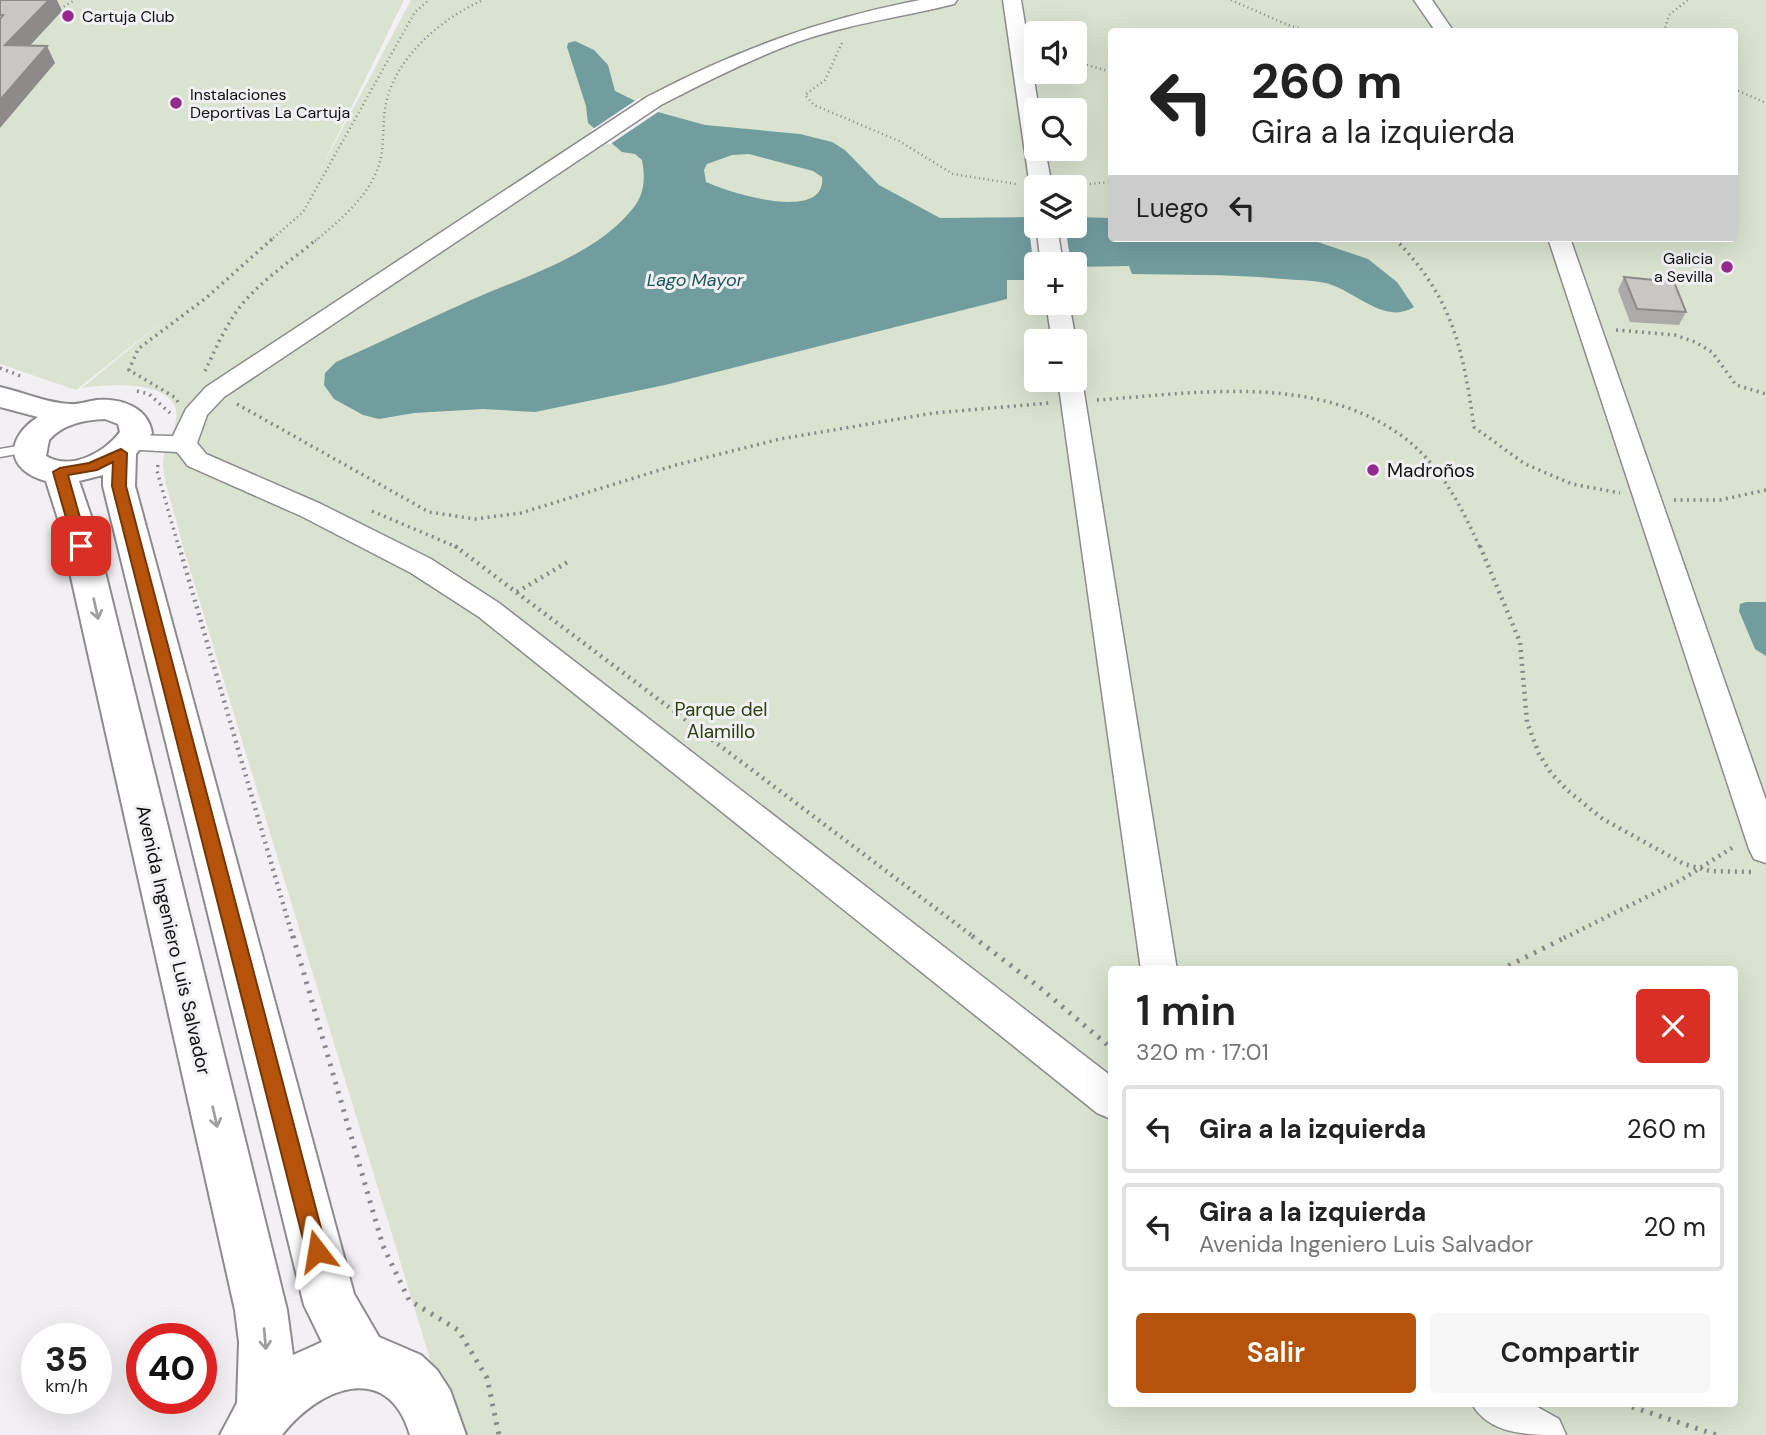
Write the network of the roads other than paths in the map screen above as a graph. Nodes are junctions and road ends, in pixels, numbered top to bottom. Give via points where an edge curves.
1 (948, 0) edge
2 (1012, 0) edge
3 (1423, 0) edge
4 (1442, 28) edge
5 (1040, 175) edge
6 (1560, 242) edge
7 (1072, 392) edge
8 (0, 396) edge
9 (71, 414) junction
10 (0, 421) edge
11 (179, 437) junction
12 (126, 448) junction
13 (30, 453) edge
14 (1759, 850) edge
15 (1158, 966) edge
16 (1108, 1098) edge
17 (363, 1361) junction
18 (1499, 1407) edge
19 (256, 1423) edge
20 (438, 1435) edge
21 (1543, 1435) edge

1 - 11 street via 850,21 761,49 654,101 215,391 198,407
2 - 5 street
3 - 4 street
6 - 14 street
7 - 15 street
8 - 9 street
9 - 12 street via 96,409 129,416 136,433
9 - 13 street via 55,420
10 - 13 street
11 - 12 street
11 - 16 street via 197,460 421,566 489,610
12 - 13 street via 92,467
12 - 17 street via 119,486 330,1305
13 -> 19 street, Avenida Ingeniero Luis Salvador via 75,519 261,1310 266,1342
17 - 19 street via 329,1366 294,1383
17 - 20 street via 393,1367 417,1384 433,1411
18 - 21 street

